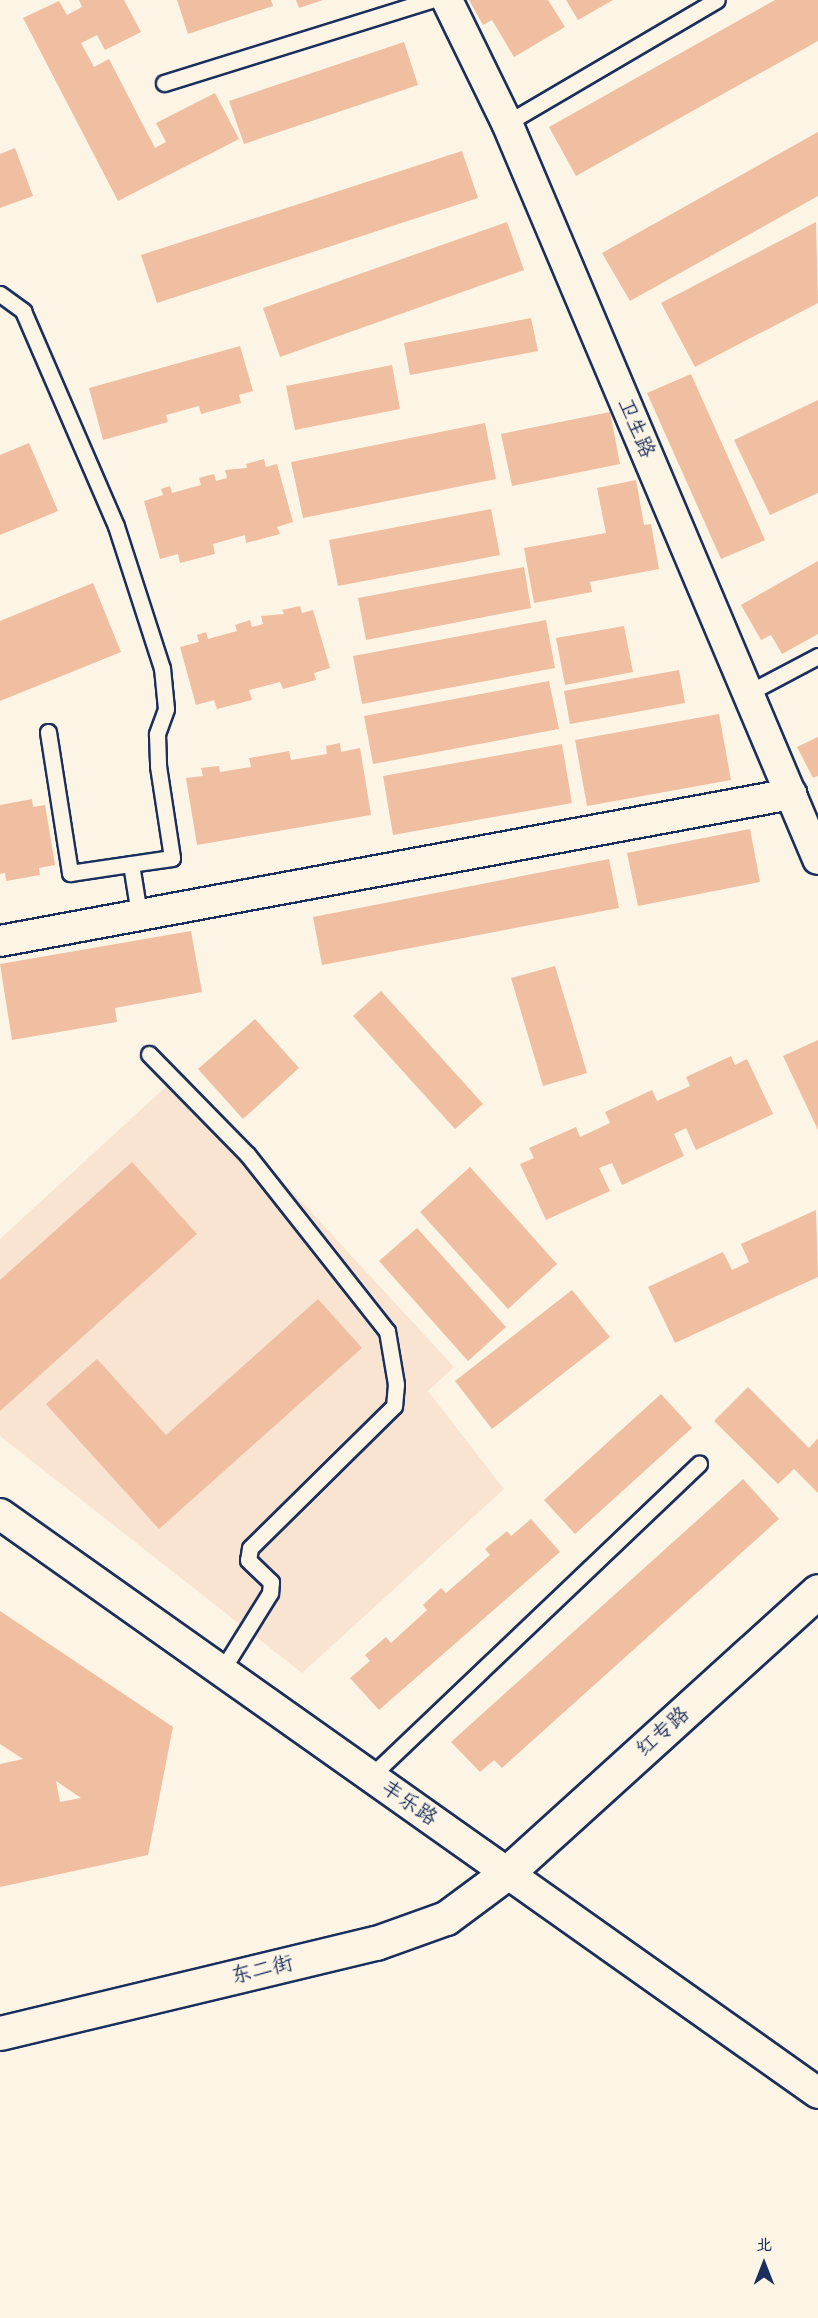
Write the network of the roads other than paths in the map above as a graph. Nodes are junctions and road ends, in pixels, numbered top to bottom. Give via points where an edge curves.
1 (431, 0) edge
2 (447, 0) edge
3 (717, 0) edge
4 (164, 82) dead end
5 (507, 123) junction
6 (0, 294) edge
7 (818, 656) edge
8 (748, 693) junction
9 (48, 732) dead end
10 (791, 794) junction
11 (818, 859) edge
12 (131, 864) junction
13 (139, 914) junction
14 (0, 941) edge
15 (149, 1054) dead end
16 (699, 1464) dead end
17 (0, 1514) edge
18 (818, 1591) edge
19 (222, 1670) junction
20 (372, 1776) junction
21 (508, 1872) junction
22 (0, 2033) edge
23 (818, 2093) edge

1 - 4 lane
2 - 5 street, 卫生路
3 - 5 lane
5 - 8 street, 卫生路
6 - 12 lane via 23,311 116,526 162,668 166,709 157,734 158,766 172,858
7 - 8 lane
8 - 10 street, 卫生路
9 - 12 lane via 70,873
10 - 11 street, 卫生路
10 - 13 street
12 - 13 lane
13 - 14 street
15 - 19 lane via 247,1154 387,1331 396,1384 394,1406 250,1548 248,1560 271,1582 270,1593
16 - 20 lane
17 - 19 street, 丰乐路
18 - 21 street, 红专路
19 - 20 street, 丰乐路
20 - 21 street, 丰乐路
21 - 22 street, 东二街 via 446,1918 376,1943
21 - 23 street, 丰乐路

